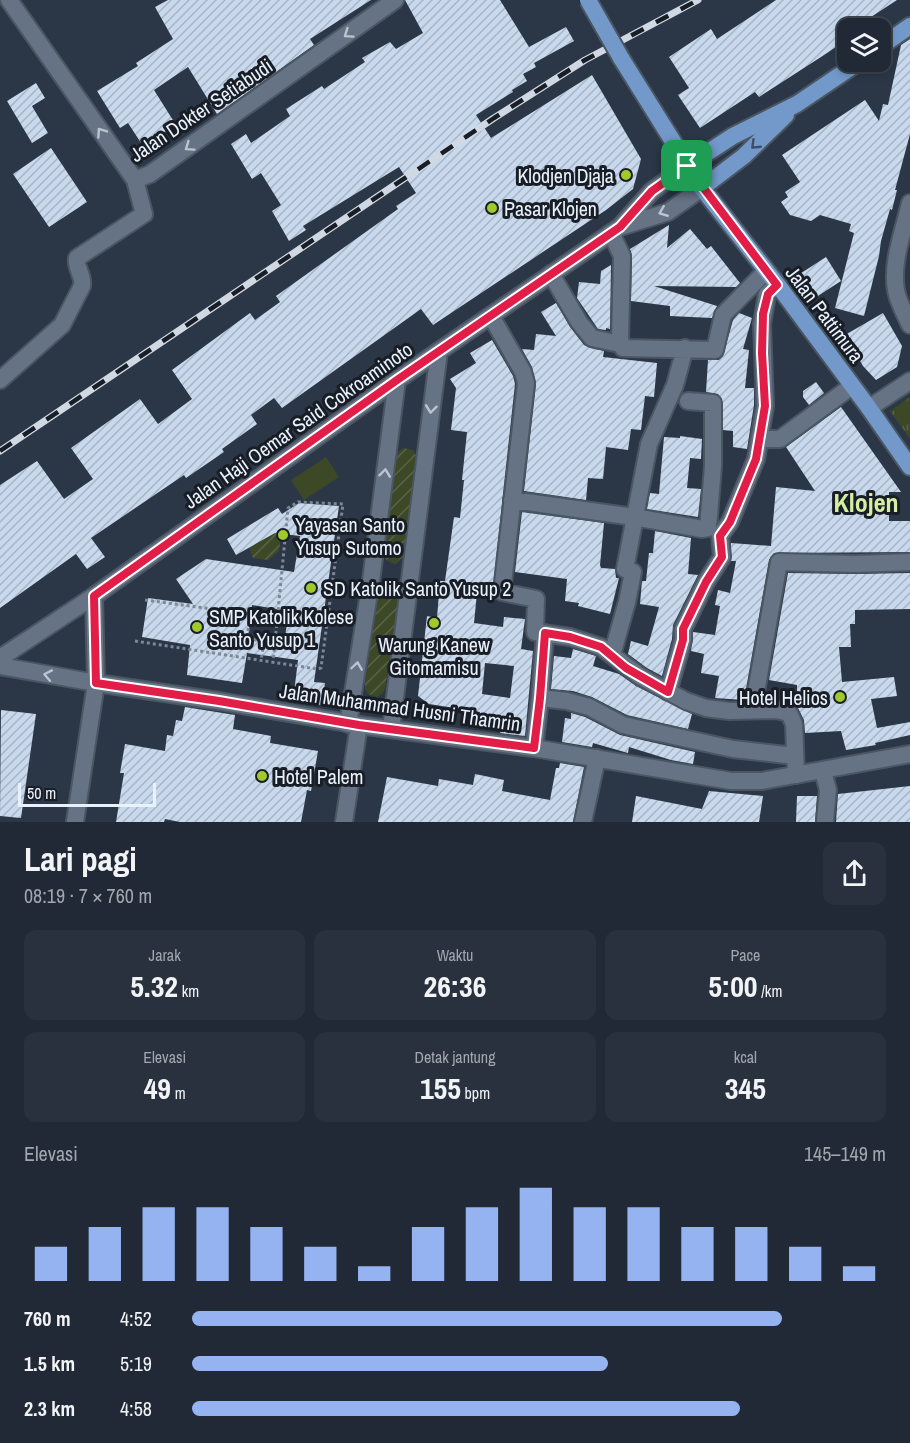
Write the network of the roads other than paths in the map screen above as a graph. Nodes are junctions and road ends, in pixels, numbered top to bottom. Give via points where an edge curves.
1 (9, 0) edge
2 (395, 0) edge
3 (588, 0) edge
4 (910, 26) edge
5 (891, 39) edge
6 (844, 72) edge
7 (797, 104) junction
8 (687, 166) junction
9 (135, 180) junction
10 (702, 188) junction
11 (910, 203) edge
12 (615, 230) junction
13 (766, 271) junction
14 (551, 274) junction
15 (777, 285) junction
16 (491, 316) junction
17 (910, 325) edge
18 (620, 344) junction
19 (685, 348) junction
20 (439, 351) junction
21 (0, 380) edge
22 (397, 380) junction
23 (910, 381) edge
24 (852, 386) junction
25 (688, 401) dead end
26 (869, 408) junction
27 (761, 439) junction
28 (910, 467) edge
29 (512, 500) junction
30 (634, 517) junction
31 (910, 562) edge
32 (94, 596) junction
33 (545, 633) junction
34 (612, 655) junction
35 (0, 658) edge
36 (0, 666) edge
37 (96, 683) junction
38 (668, 692) junction
39 (540, 698) junction
40 (753, 710) junction
41 (353, 724) junction
42 (390, 729) junction
43 (534, 748) junction
44 (910, 754) edge
45 (795, 756) junction
46 (597, 758) junction
47 (823, 771) junction
48 (796, 775) junction
49 (75, 822) edge
50 (344, 822) edge
51 (583, 822) edge
52 (825, 822) edge

9 -> 1 street
2 -> 9 street, Jalan Dokter Setiabudi via 150,174
3 - 8 main road, bridge
4 - 5 main road
6 - 7 main road
7 - 8 main road via 733,136
7 -> 10 main road via 744,156
8 - 10 main road, Jalan Pattimura
8 - 12 street, Jalan Haji Oemar Said Cokroaminoto via 652,191
9 - 21 street, Jalan Dokter Setiabudi via 144,216 76,258 83,279 62,325
10 -> 12 street, Jalan Haji Oemar Said Cokroaminoto via 668,212
10 - 13 main road, Jalan Pattimura
11 - 17 street via 895,281
12 - 14 street, Jalan Haji Oemar Said Cokroaminoto
12 - 18 street via 622,256
13 - 15 main road, Jalan Pattimura
13 - 19 street via 723,315 715,350
14 - 16 street, Jalan Haji Oemar Said Cokroaminoto
14 - 18 street via 592,338
15 - 24 main road, Jalan Pattimura
15 - 27 street via 768,294 762,324 765,406
16 - 20 street, Jalan Haji Oemar Said Cokroaminoto
16 - 29 street via 526,383
18 - 19 street via 625,349
19 - 30 street via 675,385 650,444
20 - 22 street, Jalan Haji Oemar Said Cokroaminoto
20 -> 42 street
22 - 32 street, Jalan Haji Oemar Said Cokroaminoto
41 -> 22 street
23 - 26 street
24 - 26 main road, Jalan Pattimura
24 - 27 street via 780,440
25 - 30 street via 713,403 708,528
26 - 28 main road, Jalan Pattimura
27 - 38 street via 730,522 720,536 722,557 683,629
29 - 30 street
29 - 33 street via 502,592 536,599 534,630
30 - 34 street via 625,569 633,572
31 - 40 street via 779,562
32 - 35 street, Jalan Haji Oemar Said Cokroaminoto
32 - 37 street
33 - 34 street via 601,647
33 - 39 street
34 - 38 street via 626,668
37 -> 36 street, Jalan Muhammad Husni Thamrin
37 - 41 street, Jalan Muhammad Husni Thamrin
37 - 49 street
38 - 40 street via 706,708
39 - 43 street
39 - 45 street via 589,707 623,725 733,749
40 - 45 street via 789,713 794,724
41 - 42 street, Jalan Muhammad Husni Thamrin
41 - 50 street
42 - 43 street, Jalan Muhammad Husni Thamrin
43 - 46 street, Jalan Muhammad Husni Thamrin
44 - 47 street, Jalan Muhammad Husni Thamrin
45 - 48 street
46 - 48 street, Jalan Muhammad Husni Thamrin via 731,781
46 - 51 street
47 - 48 street, Jalan Muhammad Husni Thamrin
47 - 52 street via 828,790

